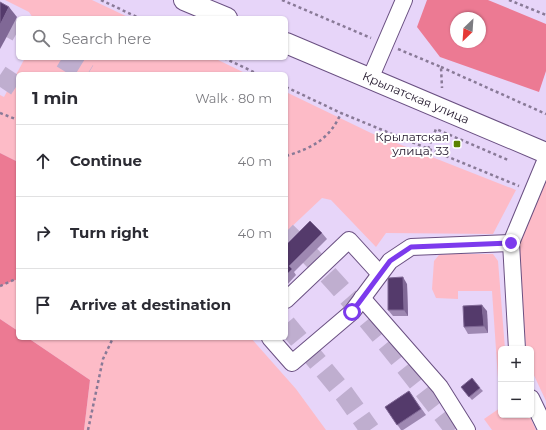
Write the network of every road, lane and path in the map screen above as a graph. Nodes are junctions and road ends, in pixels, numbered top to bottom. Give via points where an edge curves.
1 (101, 0) edge
2 (184, 0) edge
3 (404, 0) edge
4 (509, 0) edge
5 (546, 15) edge
6 (136, 16) edge
7 (222, 16) edge
8 (288, 44) edge
9 (228, 60) edge
10 (442, 67) dead end
11 (254, 72) edge
12 (370, 79) junction
13 (288, 88) edge
14 (0, 113) edge
15 (341, 113) junction
16 (546, 114) edge
17 (16, 119) edge
18 (428, 149) junction
19 (546, 154) edge
20 (288, 155) edge
21 (546, 159) edge
22 (508, 160) dead end
23 (532, 191) junction
24 (511, 243) junction
25 (380, 274) junction
26 (16, 279) edge
27 (0, 286) edge
28 (288, 298) edge
29 (362, 298) junction
30 (111, 340) edge
31 (272, 340) edge
32 (517, 346) edge
33 (534, 404) edge
34 (546, 429) edge
35 (88, 430) edge
36 (467, 430) edge

1 - 6 path
2 - 7 main road
3 - 12 lane
4 - 5 path
8 - 12 main road, Крылатская улица
9 - 11 path
10 - 16 path
12 - 19 main road, Крылатская улица
13 - 15 path
14 - 17 path
15 - 18 path
15 - 20 path via 327,136 300,152
18 - 22 path via 436,129
18 - 23 path
21 - 23 lane
23 - 24 lane
24 - 25 lane via 411,247 390,261
24 - 32 lane
25 - 28 lane via 349,240
25 - 29 lane
26 - 27 path
29 - 31 lane via 352,312 292,363
29 - 36 lane via 440,387
30 - 35 path via 103,359
33 - 34 lane

